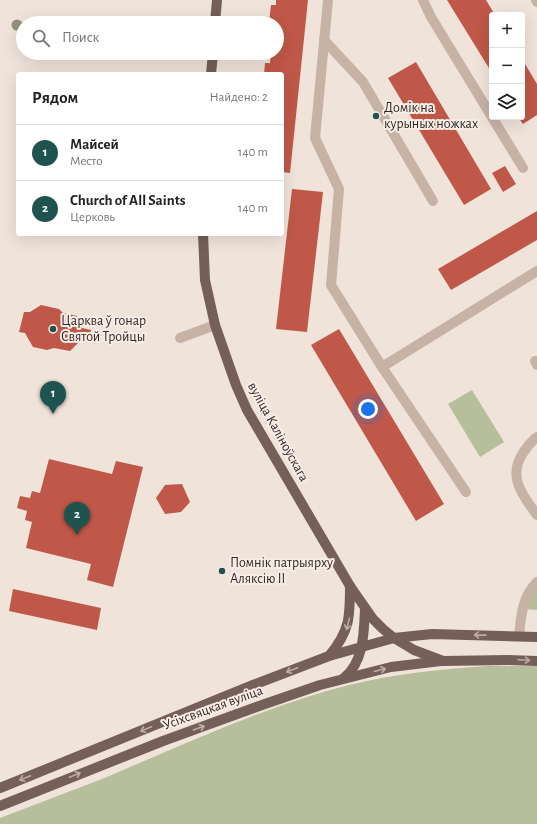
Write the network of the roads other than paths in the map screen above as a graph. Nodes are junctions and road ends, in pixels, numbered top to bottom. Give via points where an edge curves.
1 (217, 0) edge
2 (328, 0) edge
3 (423, 0) edge
4 (216, 16) edge
5 (324, 40) junction
6 (212, 60) edge
7 (211, 72) edge
8 (523, 168) dead end
9 (433, 201) dead end
10 (203, 236) edge
11 (537, 271) edge
12 (215, 324) junction
13 (180, 338) dead end
14 (382, 367) junction
15 (537, 437) edge
16 (466, 492) dead end
17 (537, 515) edge
18 (537, 582) edge
19 (350, 586) junction
20 (365, 608) junction
21 (519, 636) junction
22 (537, 637) edge
23 (394, 638) junction
24 (360, 647) junction
25 (329, 656) junction
26 (443, 661) junction
27 (537, 661) edge
28 (342, 679) junction
29 (3, 786) edge
30 (0, 806) edge

1 - 4 main road
2 - 5 lane
3 - 8 lane
5 - 9 lane via 363,82
5 - 14 lane via 315,138 339,189 331,285
6 - 7 main road
10 - 12 main road, вуліца Каліноўскага via 205,280
11 - 14 lane
12 - 13 lane
12 - 19 main road, вуліца Каліноўскага via 247,410
14 - 16 lane
15 - 17 lane via 531,441 520,458 516,470 522,494
18 - 21 lane via 524,603
19 - 20 main road, вуліца Каліноўскага
19 -> 25 main road via 350,616 347,627 339,644
20 - 23 main road, вуліца Каліноўскага
20 - 24 main road
21 - 22 main road
21 -> 23 main road via 432,634
23 - 24 main road, Усіхсвяцкая вуліца
23 - 26 main road, вуліца Каліноўскага via 414,650
24 - 25 main road, Усіхсвяцкая вуліца
24 - 28 main road via 355,667
25 -> 29 main road, Усіхсвяцкая вуліца
26 -> 27 main road, вуліца Каліноўскага
28 -> 26 main road, Усіхсвяцкая вуліца via 391,667
30 -> 28 main road, Усіхсвяцкая вуліца via 163,741

